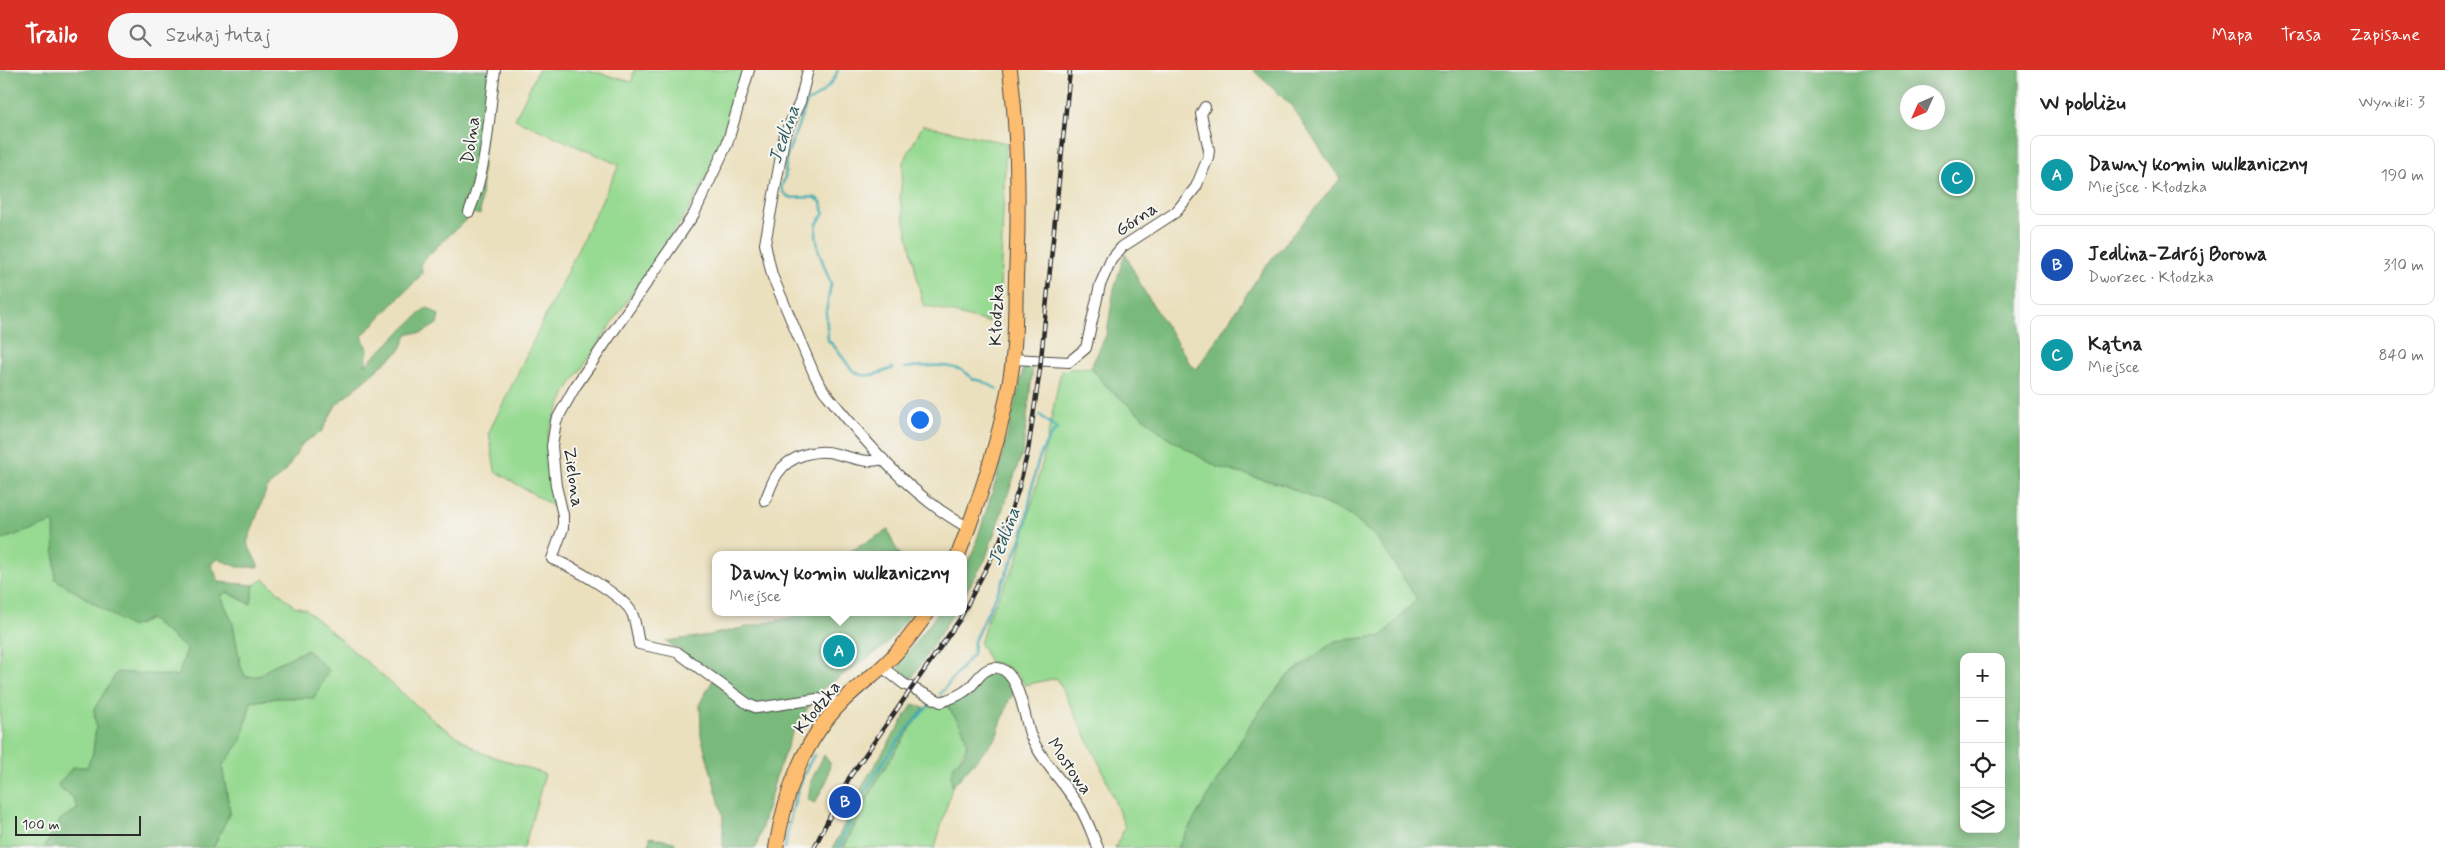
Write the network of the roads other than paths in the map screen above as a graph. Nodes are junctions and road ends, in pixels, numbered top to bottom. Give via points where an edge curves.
1 (495, 70) edge
2 (749, 70) edge
3 (808, 70) edge
4 (1010, 70) edge
5 (1205, 107) dead end
6 (469, 212) dead end
7 (1013, 358) junction
8 (883, 459) junction
9 (765, 501) dead end
10 (969, 528) junction
11 (960, 551) edge
12 (925, 616) edge
13 (882, 667) junction
14 (841, 703) junction
15 (776, 848) edge
16 (1098, 848) edge

1 - 6 street, Dolna via 488,145
2 - 14 street, Zielona via 727,144 694,214 575,387 556,421 552,446 563,528 552,559 578,571 622,602 632,612 639,644 677,652 748,704 757,708 817,700
3 - 8 street via 800,102 785,134 776,172 765,244 767,259 815,376
4 - 7 main road, Kłodzka via 1019,164
5 - 7 street, Górna via 1201,114 1209,150 1196,187 1176,212 1122,247 1111,260 1100,285 1086,348 1070,362
7 - 10 main road, Kłodzka via 1003,413
8 - 9 street via 872,462 830,452 811,453 797,458 778,473
8 - 10 street via 902,479
10 - 11 main road, Kłodzka
12 - 13 main road, Kłodzka
13 - 14 main road, Kłodzka
13 - 16 street, Mostowa via 904,684 940,702 967,690 981,673 998,668 1008,673 1017,684 1036,748 1080,807
14 - 15 main road, Kłodzka via 816,733 795,772

